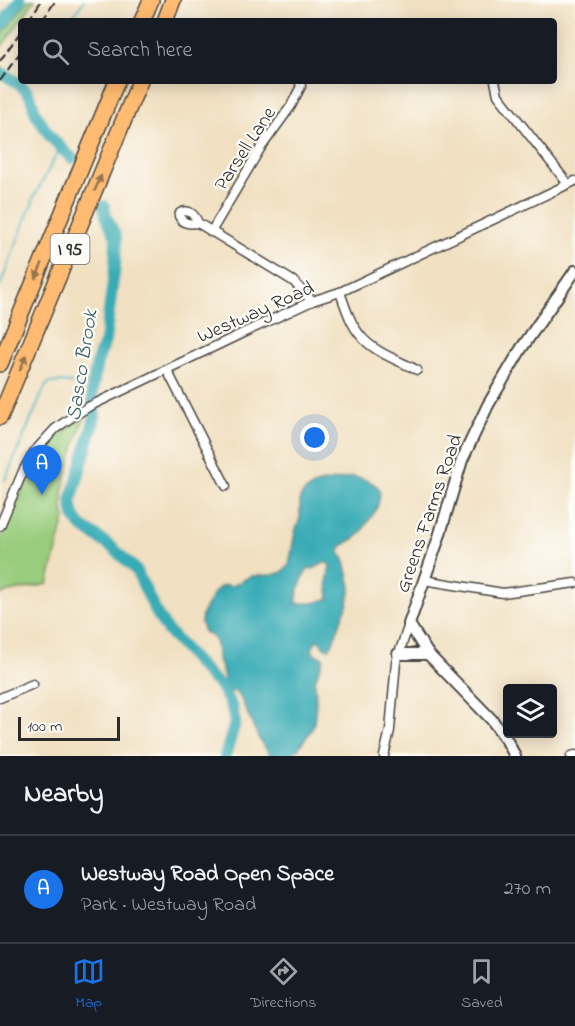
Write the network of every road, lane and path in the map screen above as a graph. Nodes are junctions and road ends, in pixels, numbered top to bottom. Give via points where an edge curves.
1 (151, 0) edge
2 (173, 0) edge
3 (143, 18) edge
4 (166, 18) edge
5 (116, 84) edge
6 (139, 84) edge
7 (300, 84) edge
8 (496, 84) edge
9 (571, 183) edge
10 (198, 223) dead end
11 (211, 232) junction
12 (574, 273) edge
13 (340, 292) junction
14 (312, 301) junction
15 (0, 363) edge
16 (167, 370) junction
17 (417, 370) dead end
18 (0, 417) edge
19 (226, 486) dead end
20 (0, 526) edge
21 (424, 580) junction
22 (575, 583) edge
23 (409, 624) junction
24 (398, 654) junction
25 (428, 654) junction
26 (33, 684) dead end
27 (0, 698) edge
28 (575, 754) edge
29 (384, 756) edge
30 (515, 756) edge
31 (571, 756) edge

1 - 3 highway
2 - 4 highway
5 -> 15 highway, I 95
18 -> 6 highway, I 95
7 - 11 street, Parsell Lane via 291,106 260,148
8 - 9 street via 498,95
9 - 13 street, Westway Road
10 - 11 street
11 - 14 street via 293,281
12 - 21 street, Greens Farms Road via 488,405 462,460
13 - 14 street, Westway Road
13 - 17 street via 360,336 374,348
14 - 16 street, Westway Road
16 - 19 street
16 - 20 street, Westway Road via 88,407 56,429 34,452 23,471
21 - 22 street via 503,593
21 - 23 street, Greens Farms Road
23 - 24 street, Greens Farms Road
23 - 25 street
24 - 25 street
24 - 29 street, Greens Farms Road
25 - 30 street via 492,720
26 - 27 street
28 - 31 street

